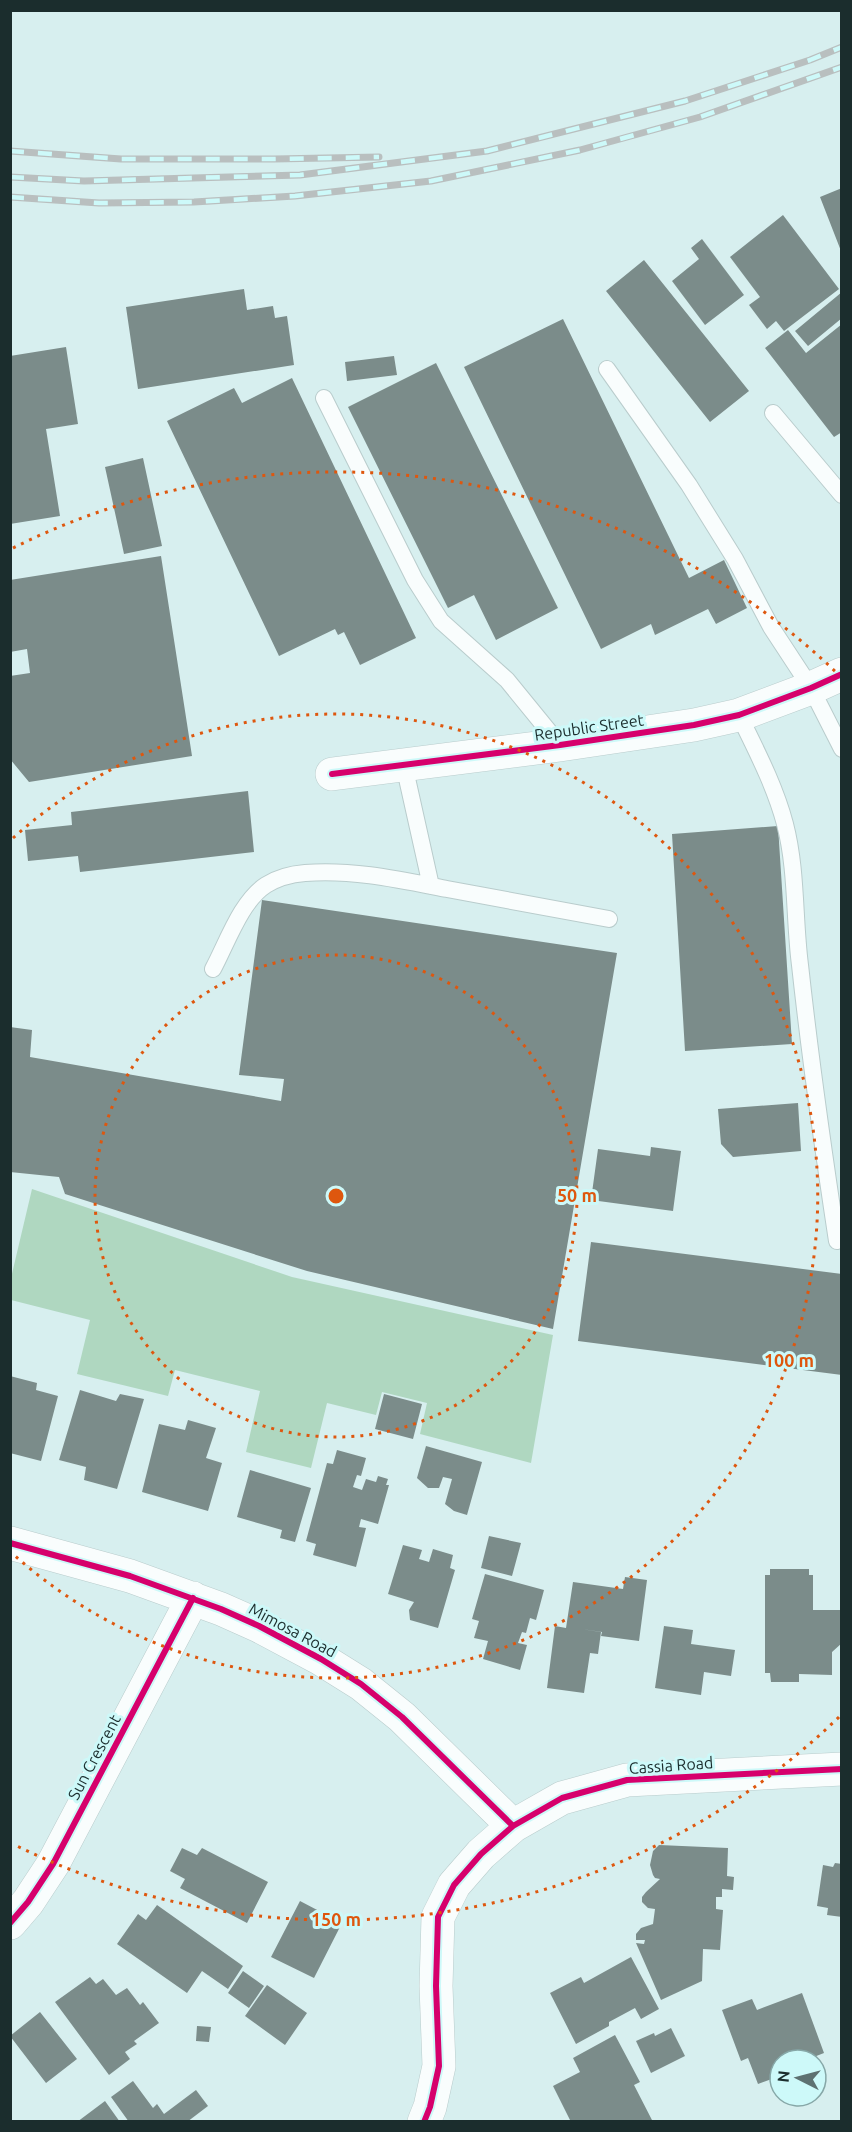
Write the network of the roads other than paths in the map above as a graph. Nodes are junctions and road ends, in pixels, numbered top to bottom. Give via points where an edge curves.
1 (607, 369) dead end
2 (324, 398) dead end
3 (773, 413) dead end
4 (842, 495) edge
5 (842, 674) edge
6 (811, 688) junction
7 (740, 715) junction
8 (560, 745) junction
9 (842, 748) edge
10 (404, 765) junction
11 (332, 774) dead end
12 (431, 886) junction
13 (609, 920) dead end
14 (213, 969) dead end
15 (837, 1241) dead end
16 (10, 1543) edge
17 (193, 1598) junction
18 (842, 1769) edge
19 (513, 1826) junction
20 (10, 1923) edge
21 (424, 2121) edge

1 - 6 lane via 690,484 771,627
2 - 8 lane via 436,614 507,680
3 - 4 lane
5 - 6 street, Republic Street
6 - 7 street, Republic Street
6 - 9 lane
7 - 8 street, Republic Street
7 - 15 lane via 776,796 791,854 807,1036
8 - 10 street, Republic Street
10 - 11 street, Republic Street
10 - 12 lane
12 - 13 lane
12 - 14 lane via 338,873 284,877 256,893 244,908
16 - 17 street, Mimosa Road
17 - 19 street, Mimosa Road via 259,1626 361,1684 402,1717
17 - 20 street, Sun Crescent via 52,1864
18 - 19 street, Cassia Road via 627,1780 562,1798
19 - 21 street, Cassia Road via 454,1885 438,1917 439,2066

